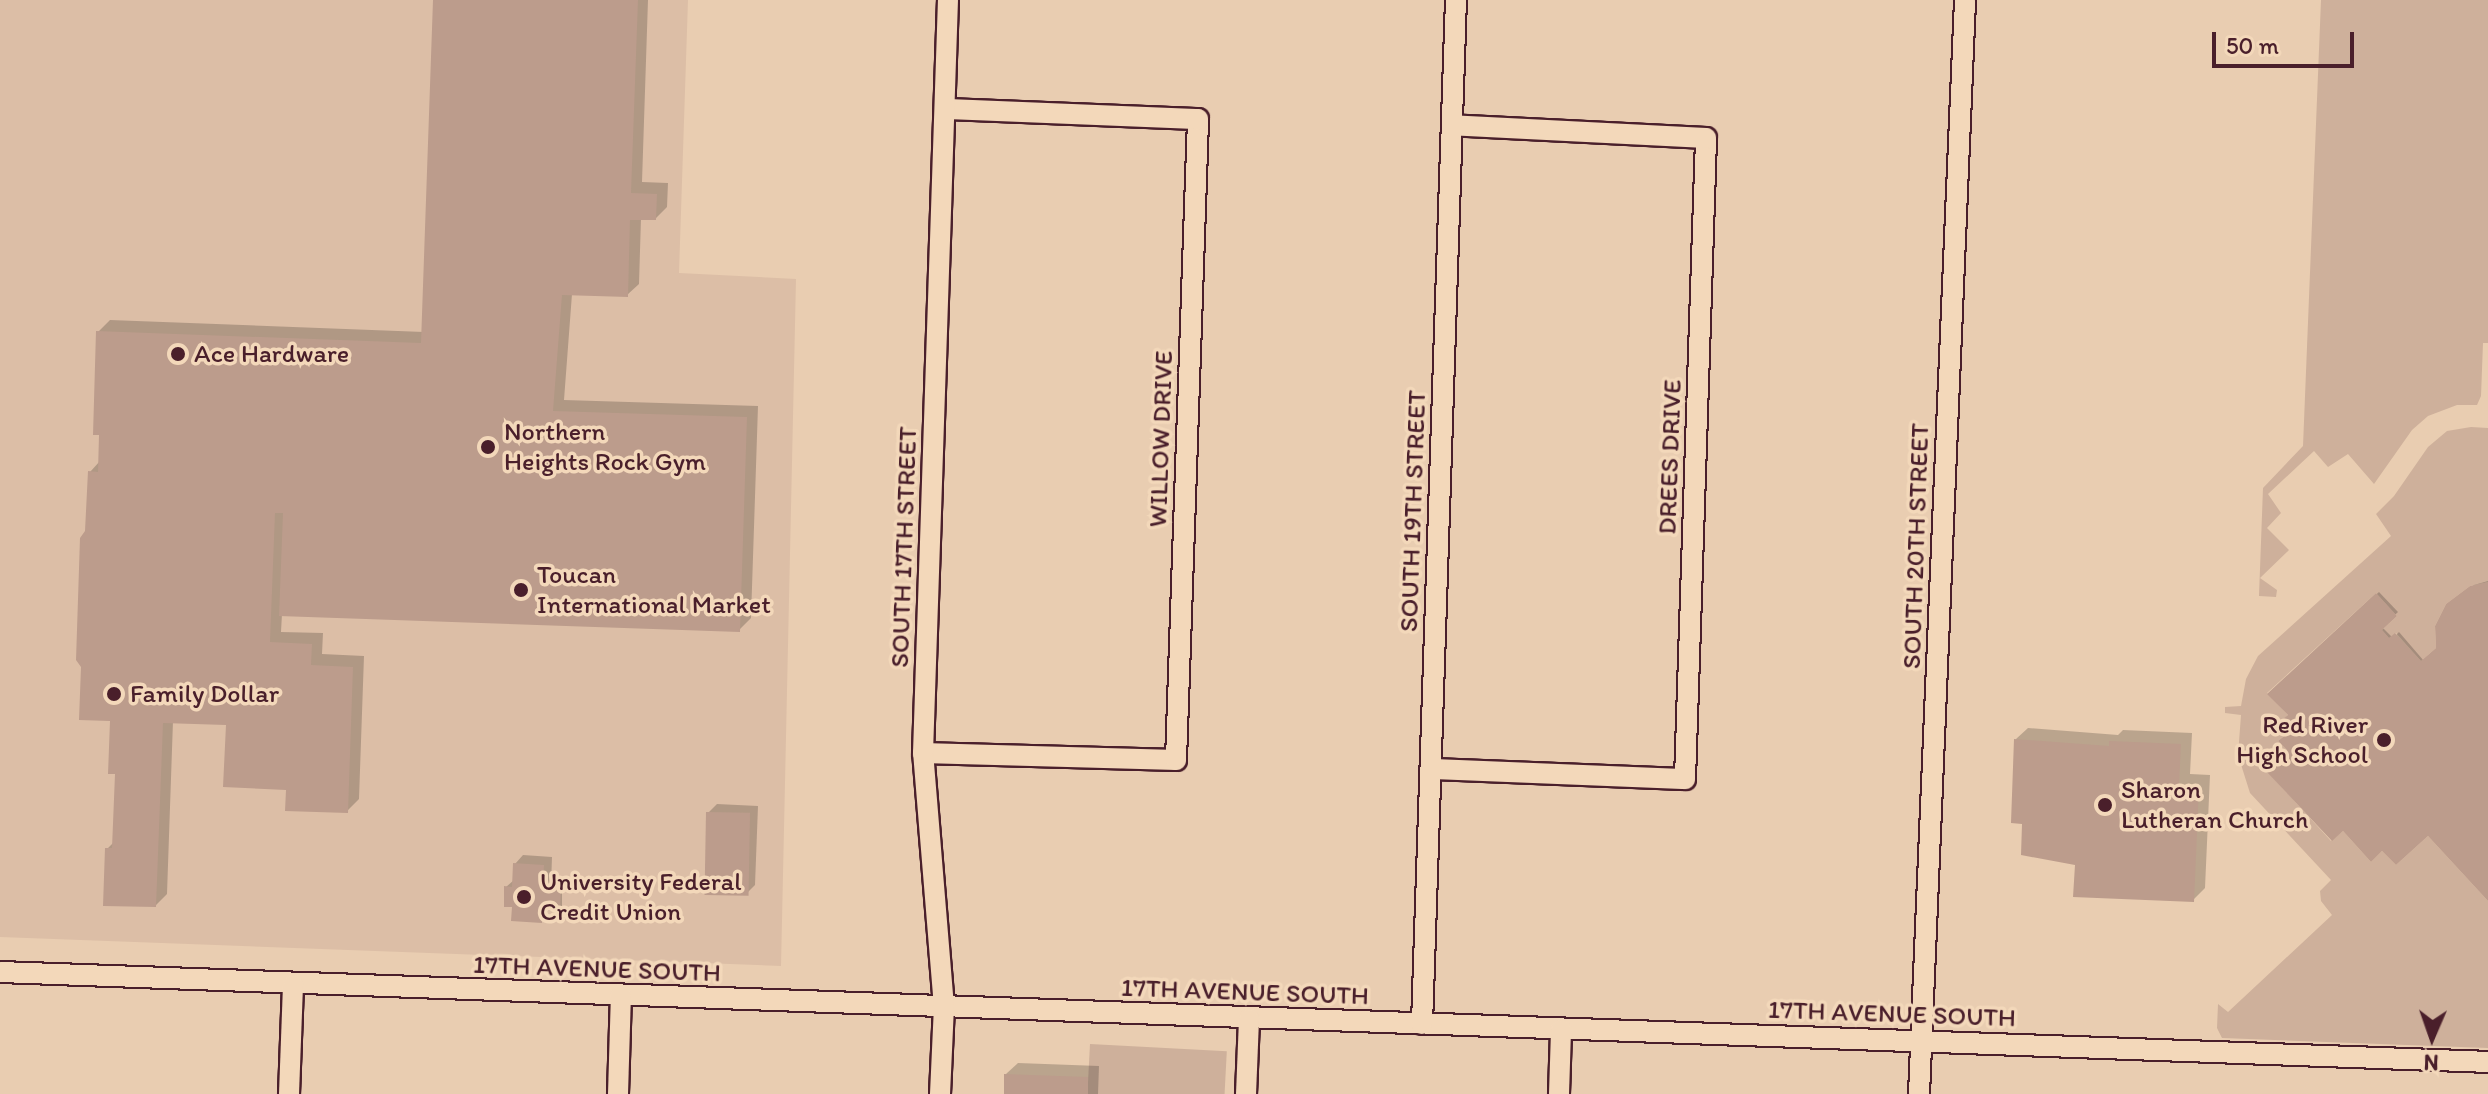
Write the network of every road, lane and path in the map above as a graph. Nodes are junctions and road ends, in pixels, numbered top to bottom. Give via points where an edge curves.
1 (948, 0) edge
2 (1456, 0) edge
3 (1965, 0) edge
4 (945, 109) junction
5 (1452, 125) junction
6 (923, 753) junction
7 (1431, 769) junction
8 (0, 972) edge
9 (293, 985) junction
10 (621, 995) junction
11 (944, 1007) junction
12 (1249, 1019) junction
13 (1422, 1024) junction
14 (1561, 1030) junction
15 (1922, 1041) junction
16 (2488, 1062) edge
17 (289, 1094) edge
18 (618, 1094) edge
19 (940, 1094) edge
20 (1246, 1094) edge
21 (1559, 1094) edge
22 (1919, 1094) edge

1 - 4 street, SOUTH 17TH STREET
2 - 5 street, SOUTH 19TH STREET
3 - 15 street, SOUTH 20TH STREET
4 - 6 street, SOUTH 17TH STREET
4 - 6 street, WILLOW DRIVE via 1198,119 1178,729 1176,760
5 - 7 street, SOUTH 19TH STREET
5 - 7 street, DREES DRIVE via 1706,138 1687,732 1685,779
6 - 11 street, SOUTH 17TH STREET
7 - 13 street, SOUTH 19TH STREET
8 - 9 street, 17TH AVENUE SOUTH
9 - 10 street, 17TH AVENUE SOUTH
9 - 17 street
10 - 11 street, 17TH AVENUE SOUTH
10 - 18 street
11 - 12 street, 17TH AVENUE SOUTH
11 - 19 street, SOUTH 17TH STREET
12 - 13 street, 17TH AVENUE SOUTH
12 - 20 street
13 - 14 street, 17TH AVENUE SOUTH
14 - 15 street, 17TH AVENUE SOUTH
14 - 21 street
15 - 16 street, 17TH AVENUE SOUTH
15 - 22 street, SOUTH 20TH STREET

